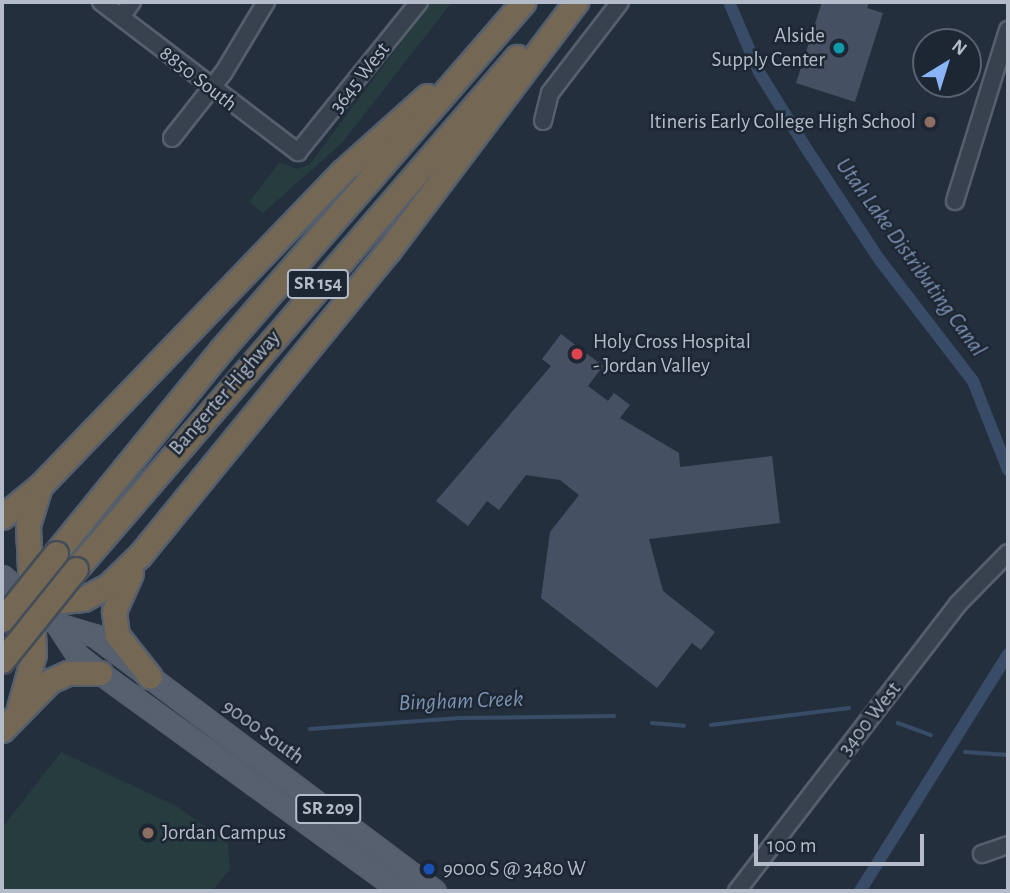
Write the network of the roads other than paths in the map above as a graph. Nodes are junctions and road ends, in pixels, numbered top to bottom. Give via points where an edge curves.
1 (101, 2) edge
2 (132, 2) edge
3 (265, 2) edge
4 (419, 2) edge
5 (524, 2) edge
6 (563, 2) edge
7 (576, 2) edge
8 (620, 2) edge
9 (121, 17) junction
10 (504, 25) junction
11 (1008, 30) edge
12 (211, 89) junction
13 (543, 121) dead end
14 (172, 138) dead end
15 (298, 152) joint
16 (954, 201) dead end
17 (40, 486) junction
18 (2, 517) edge
19 (1008, 553) edge
20 (140, 555) junction
21 (4, 589) edge
22 (29, 602) junction
23 (2, 620) edge
24 (57, 624) junction
25 (2, 661) edge
26 (100, 673) junction
27 (150, 677) junction
28 (19, 708) junction
29 (2, 730) edge
30 (1008, 845) edge
31 (982, 855) dead end
32 (401, 891) edge
33 (435, 891) edge
34 (737, 891) edge

1 - 9 street, 8850 South
2 - 9 street
3 - 12 street
4 - 15 street, 3645 West
5 - 10 highway, Bangerter Highway / SR 154
6 - 25 highway, Bangerter Highway / SR 154, bridge
7 - 20 highway via 389,250
8 - 13 street via 550,93
9 - 12 street, 8850 South
10 - 17 highway via 342,172
10 - 23 highway, Bangerter Highway / SR 154, bridge via 221,350
11 - 16 street
12 - 14 street
12 - 15 street, 8850 South
17 - 18 highway
17 - 22 highway via 28,525
19 - 34 street, 3400 West via 958,604
20 - 22 highway via 98,593
20 - 27 highway via 118,600 115,623 123,645
21 - 22 highway
22 - 24 main road, 9000 South / SR 209
22 - 28 highway via 34,654
24 - 26 main road, 9000 South / SR 209 via 78,656
24 - 27 main road, 9000 South / SR 209 via 94,635
26 - 28 highway via 68,673
26 - 32 main road, 9000 South / SR 209
27 - 33 main road, 9000 South / SR 209
28 - 29 highway
30 - 31 street

